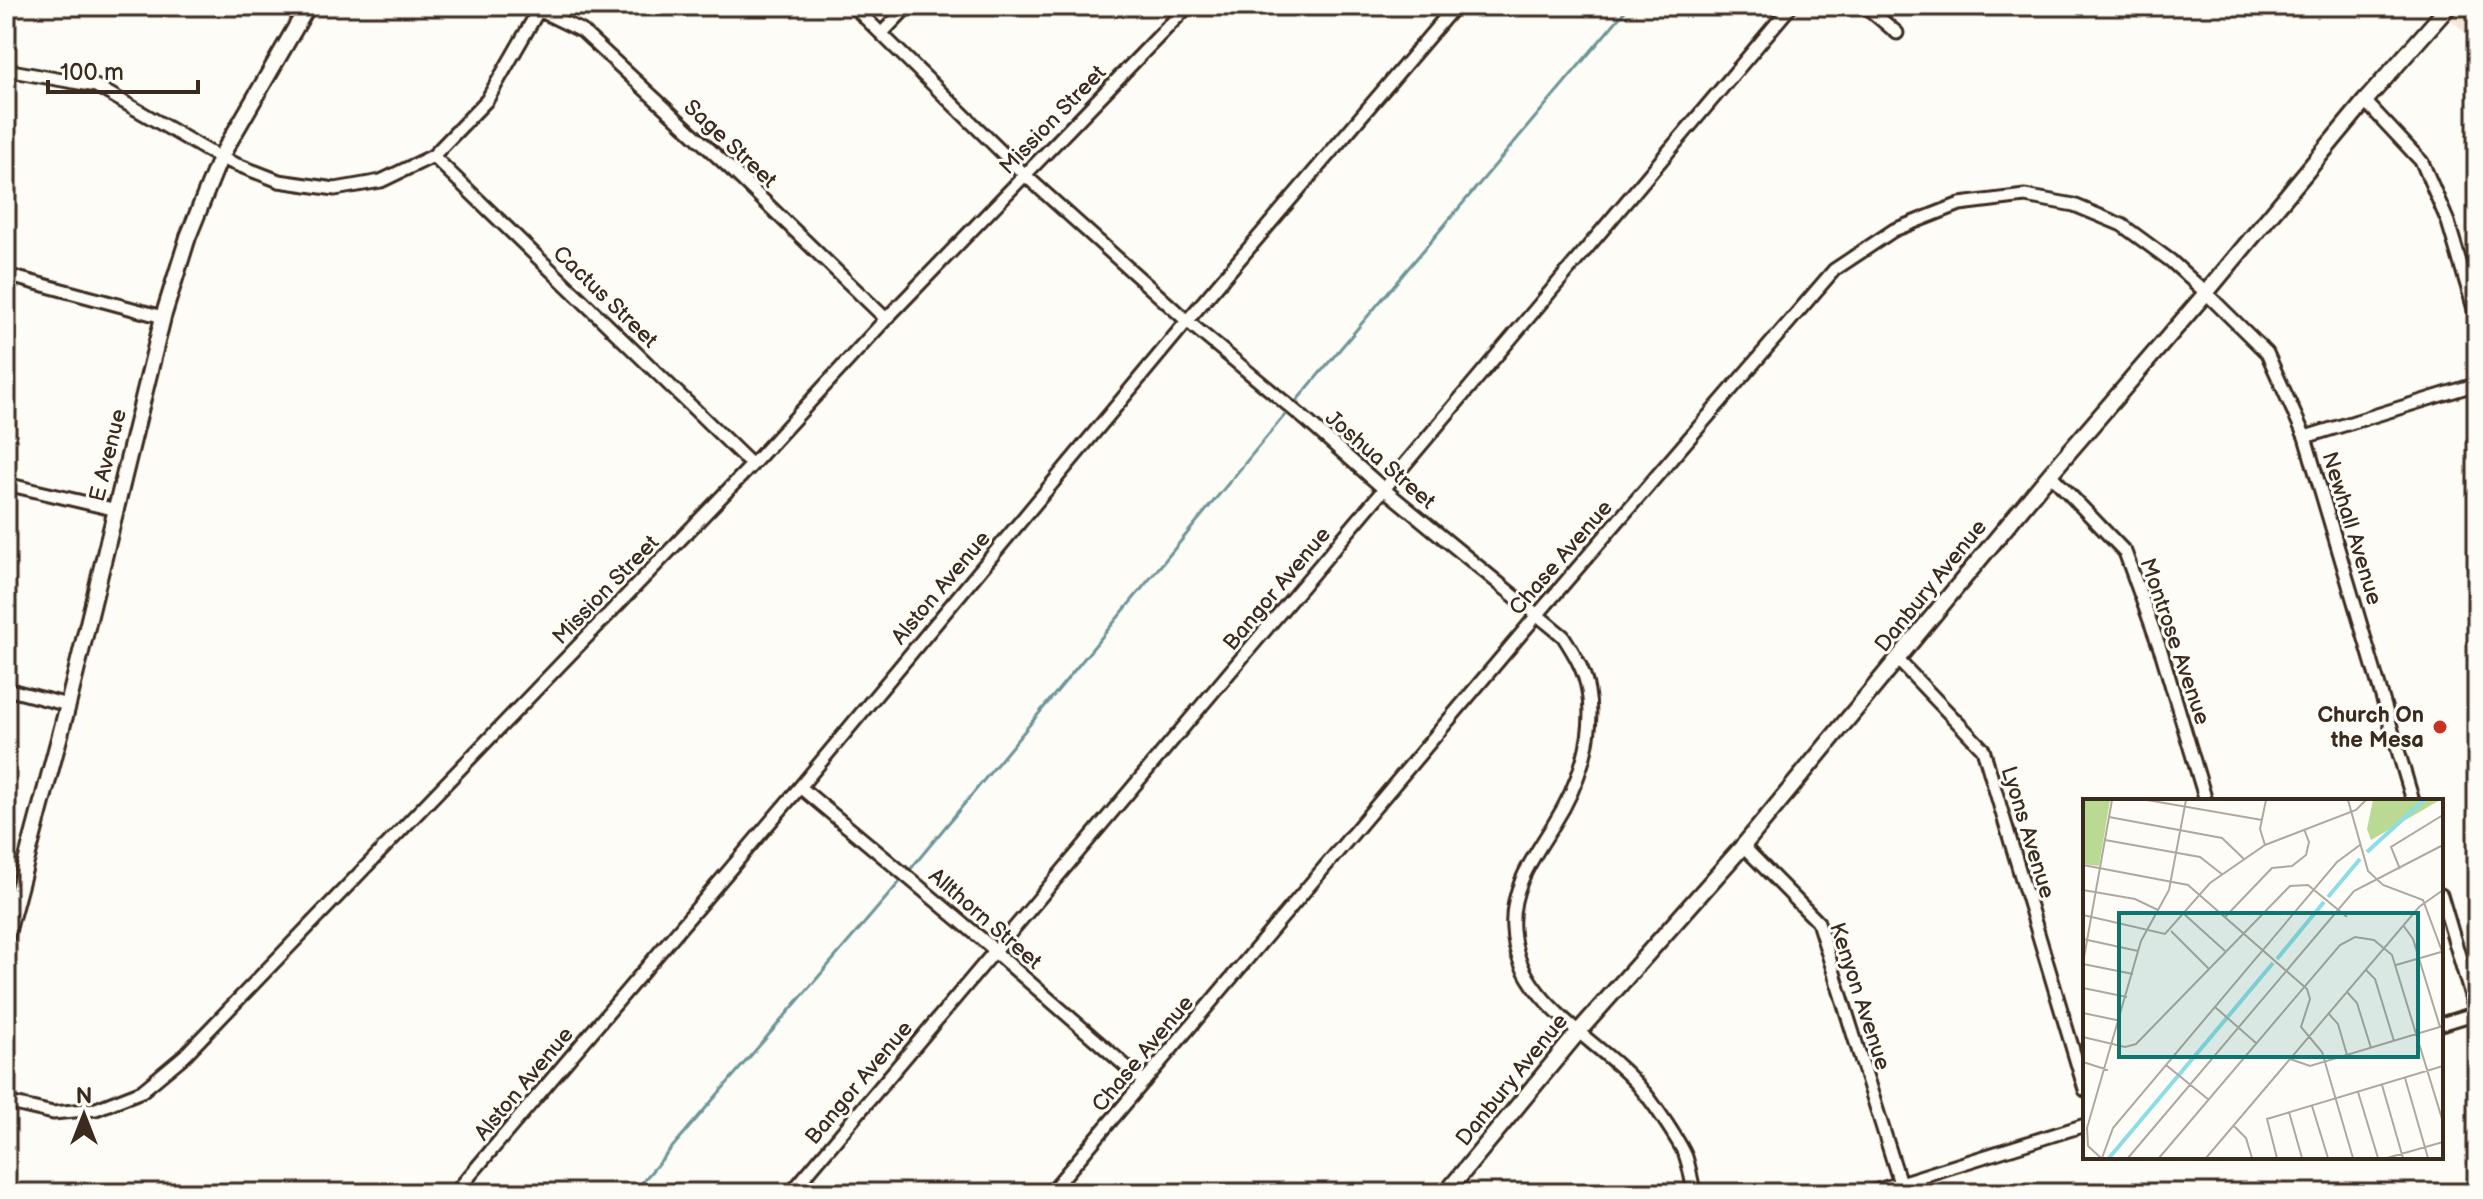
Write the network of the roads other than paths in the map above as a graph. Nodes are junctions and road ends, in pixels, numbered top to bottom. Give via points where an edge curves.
1 (308, 6) edge
2 (853, 6) edge
3 (908, 6) edge
4 (1188, 6) edge
5 (1455, 6) edge
6 (1791, 6) edge
7 (1865, 6) edge
8 (2449, 6) edge
9 (540, 8) edge
10 (882, 33) junction
11 (1897, 33) dead end
12 (6, 70) edge
13 (2365, 101) junction
14 (433, 156) junction
15 (220, 158) junction
16 (1026, 176) junction
17 (6, 275) edge
18 (2206, 293) junction
19 (163, 317) junction
20 (886, 319) junction
21 (2477, 319) edge
22 (1187, 321) junction
23 (2477, 384) edge
24 (2305, 437) junction
25 (752, 465) junction
26 (2050, 474) junction
27 (6, 484) edge
28 (1385, 490) junction
29 (117, 510) junction
30 (1538, 614) junction
31 (1898, 660) junction
32 (6, 689) edge
33 (68, 705) junction
34 (800, 787) junction
35 (2205, 799) edge
36 (2412, 799) edge
37 (1743, 846) junction
38 (11, 900) edge
39 (2443, 902) edge
40 (6, 937) edge
41 (995, 952) junction
42 (2477, 1014) edge
43 (2443, 1023) edge
44 (1580, 1030) junction
45 (1144, 1082) junction
46 (2083, 1083) edge
47 (6, 1102) edge
48 (2083, 1126) edge
49 (1900, 1183) junction
50 (455, 1193) edge
51 (791, 1193) edge
52 (1050, 1193) edge
53 (1446, 1193) edge
54 (1694, 1193) edge
55 (1868, 1193) edge

1 - 15 street, E Avenue
2 - 10 street, Joshua Street
3 - 10 street
4 - 16 street, Mission Street
5 - 22 street, Alston Avenue
6 - 28 street, Bangor Avenue
7 - 11 street
8 - 13 street, Danbury Avenue
9 - 14 street via 487,100
9 - 20 street, Sage Street via 582,31
10 - 16 street, Joshua Street
12 - 15 street via 96,86
13 - 18 street, Danbury Avenue
13 - 21 street via 2422,162 2448,222
14 - 15 street via 381,181 335,189 279,181
14 - 25 street, Cactus Street
15 - 19 street, E Avenue
16 - 20 street, Mission Street
16 - 22 street, Joshua Street
17 - 19 street
18 - 24 street, Newhall Avenue via 2267,353
18 - 26 street, Danbury Avenue
18 - 30 street, Chase Avenue via 2122,225 2074,205 2025,196 1960,204 1894,230 1834,270
19 - 29 street, E Avenue
20 - 25 street, Mission Street
22 - 28 street, Joshua Street
22 - 34 street, Alston Avenue
23 - 24 street
24 - 36 street, Newhall Avenue
25 - 47 street, Mission Street via 184,1056 142,1091 96,1109 53,1113
26 - 31 street, Danbury Avenue
26 - 35 street, Montrose Avenue via 2125,552
27 - 29 street
28 - 30 street, Joshua Street
28 - 41 street, Bangor Avenue
29 - 33 street, E Avenue
30 - 44 street, Joshua Street via 1563,636 1580,664 1590,718 1575,786 1520,878 1512,930 1525,976 1551,1008
30 - 45 street, Chase Avenue
31 - 37 street, Danbury Avenue
31 - 46 street, Lyons Avenue via 1983,749
32 - 33 street
33 - 38 street, E Avenue
34 - 41 street, Allthorn Street
34 - 50 street, Alston Avenue
37 - 44 street, Danbury Avenue
37 - 49 street, Kenyon Avenue via 1818,922
38 - 40 street, E Avenue
39 - 42 street
41 - 45 street, Allthorn Street
41 - 51 street, Bangor Avenue
42 - 43 street
44 - 53 street, Danbury Avenue
44 - 54 street, Joshua Street via 1643,1090 1685,1155
45 - 52 street, Chase Avenue
48 - 49 street
49 - 55 street

